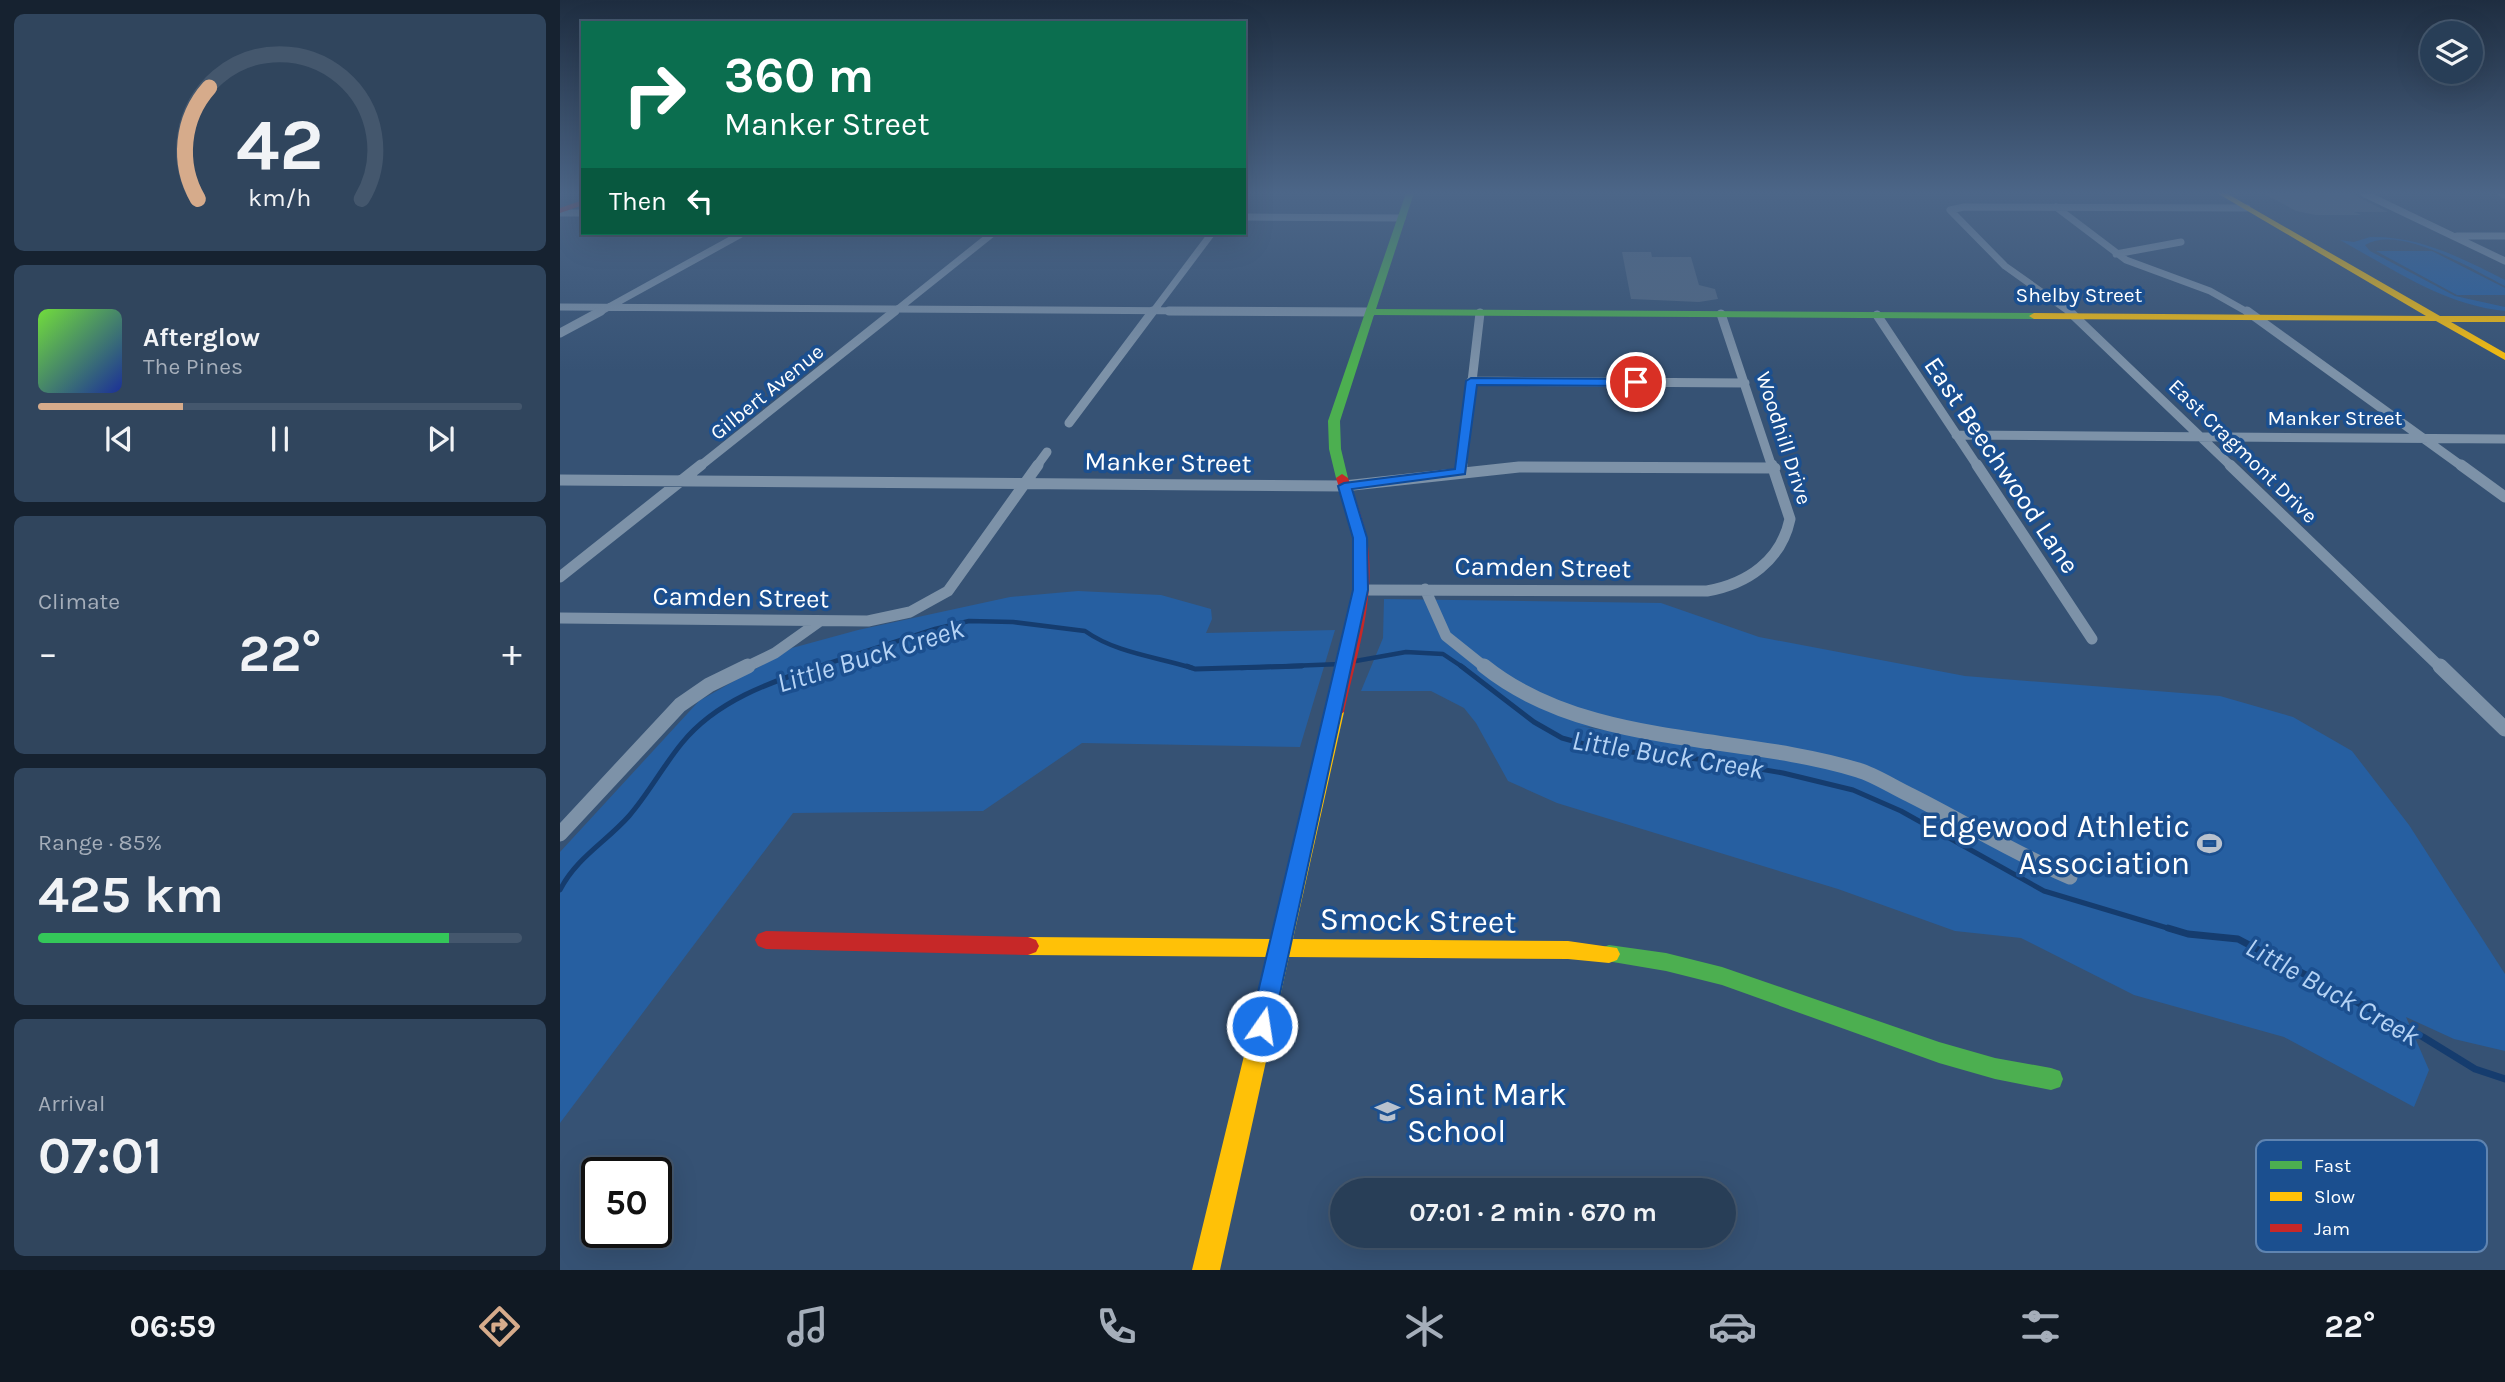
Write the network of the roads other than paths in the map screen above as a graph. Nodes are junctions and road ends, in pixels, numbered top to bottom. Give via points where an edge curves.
1 (708, 252) edge
2 (969, 252) edge
3 (1198, 252) edge
4 (1391, 252) edge
5 (1991, 252) edge
6 (2125, 252) edge
7 (2323, 252) edge
8 (2487, 252) edge
9 (2116, 254) joint
10 (2505, 261) edge
11 (560, 307) edge
12 (606, 308) junction
13 (899, 309) junction
14 (1154, 311) junction
15 (1371, 312) junction
16 (1480, 313) junction
17 (1721, 314) junction
18 (1877, 315) junction
19 (2074, 317) junction
20 (2255, 317) junction
21 (2437, 318) junction
22 (2505, 319) edge
23 (560, 333) edge
24 (2505, 357) edge
25 (1471, 381) junction
26 (1745, 383) junction
27 (1069, 423) dead end
28 (1956, 435) junction
29 (2200, 436) junction
30 (2423, 438) junction
31 (2505, 439) edge
32 (1047, 452) dead end
33 (1775, 468) junction
34 (1461, 472) junction
35 (560, 480) edge
36 (683, 481) junction
37 (1023, 483) junction
38 (1344, 486) junction
39 (2505, 497) edge
40 (560, 577) edge
41 (1724, 588) joint
42 (1425, 589) junction
43 (1360, 590) junction
44 (560, 618) edge
45 (820, 621) junction
46 (2092, 639) dead end
47 (2505, 729) edge
48 (560, 834) edge
49 (2070, 877) dead end
50 (766, 940) dead end
51 (1279, 948) junction
52 (2051, 1079) dead end
53 (1206, 1270) edge

1 - 12 street
2 - 13 street, Gilbert Avenue
3 - 14 street
4 - 15 street
5 - 19 street, East Cragmont Drive
6 - 9 street
7 - 21 street
8 - 10 street
9 - 20 street via 2210,291
11 - 12 street, Shelby Street
12 - 13 street, Shelby Street
12 - 23 street
13 - 14 street, Shelby Street
13 - 36 street, Gilbert Avenue
14 - 15 street, Shelby Street
14 - 27 street
15 - 16 street, Shelby Street
15 - 38 street via 1334,421 1333,447
16 - 17 street, Shelby Street
16 - 25 street
17 - 18 street, Shelby Street
17 - 26 street, Woodhill Drive
18 - 19 street, Shelby Street
18 - 28 street, East Beechwood Lane
19 - 20 street, Shelby Street
19 - 29 street, East Cragmont Drive
20 - 21 street, Shelby Street
20 - 30 street
21 - 22 street, Shelby Street
21 - 24 street
25 - 26 street
25 - 34 street
26 - 33 street, Woodhill Drive
28 - 29 street, Manker Street
28 - 46 street, East Beechwood Lane
29 - 30 street, Manker Street
29 - 47 street, East Cragmont Drive
30 - 31 street, Manker Street
30 - 39 street
32 - 37 street, Camden Street
33 - 34 street, Manker Street via 1562,466
33 - 41 street, Woodhill Drive via 1790,528 1750,577
34 - 38 street, Manker Street
35 - 36 street, Manker Street
36 - 37 street, Manker Street
36 - 40 street, Gilbert Avenue
37 - 38 street, Manker Street
37 - 45 street, Camden Street via 948,591 919,609 880,620
38 - 43 street via 1360,538
41 - 42 street, Camden Street
42 - 43 street, Camden Street
42 - 49 street via 1446,636 1506,684 1562,710 1654,733 1859,770
43 - 51 street
44 - 45 street, Camden Street
45 - 48 street via 775,653 680,705
50 - 51 street, Smock Street
51 - 52 street, Smock Street via 1568,950 1660,961 1707,972 1985,1067
51 - 53 street

